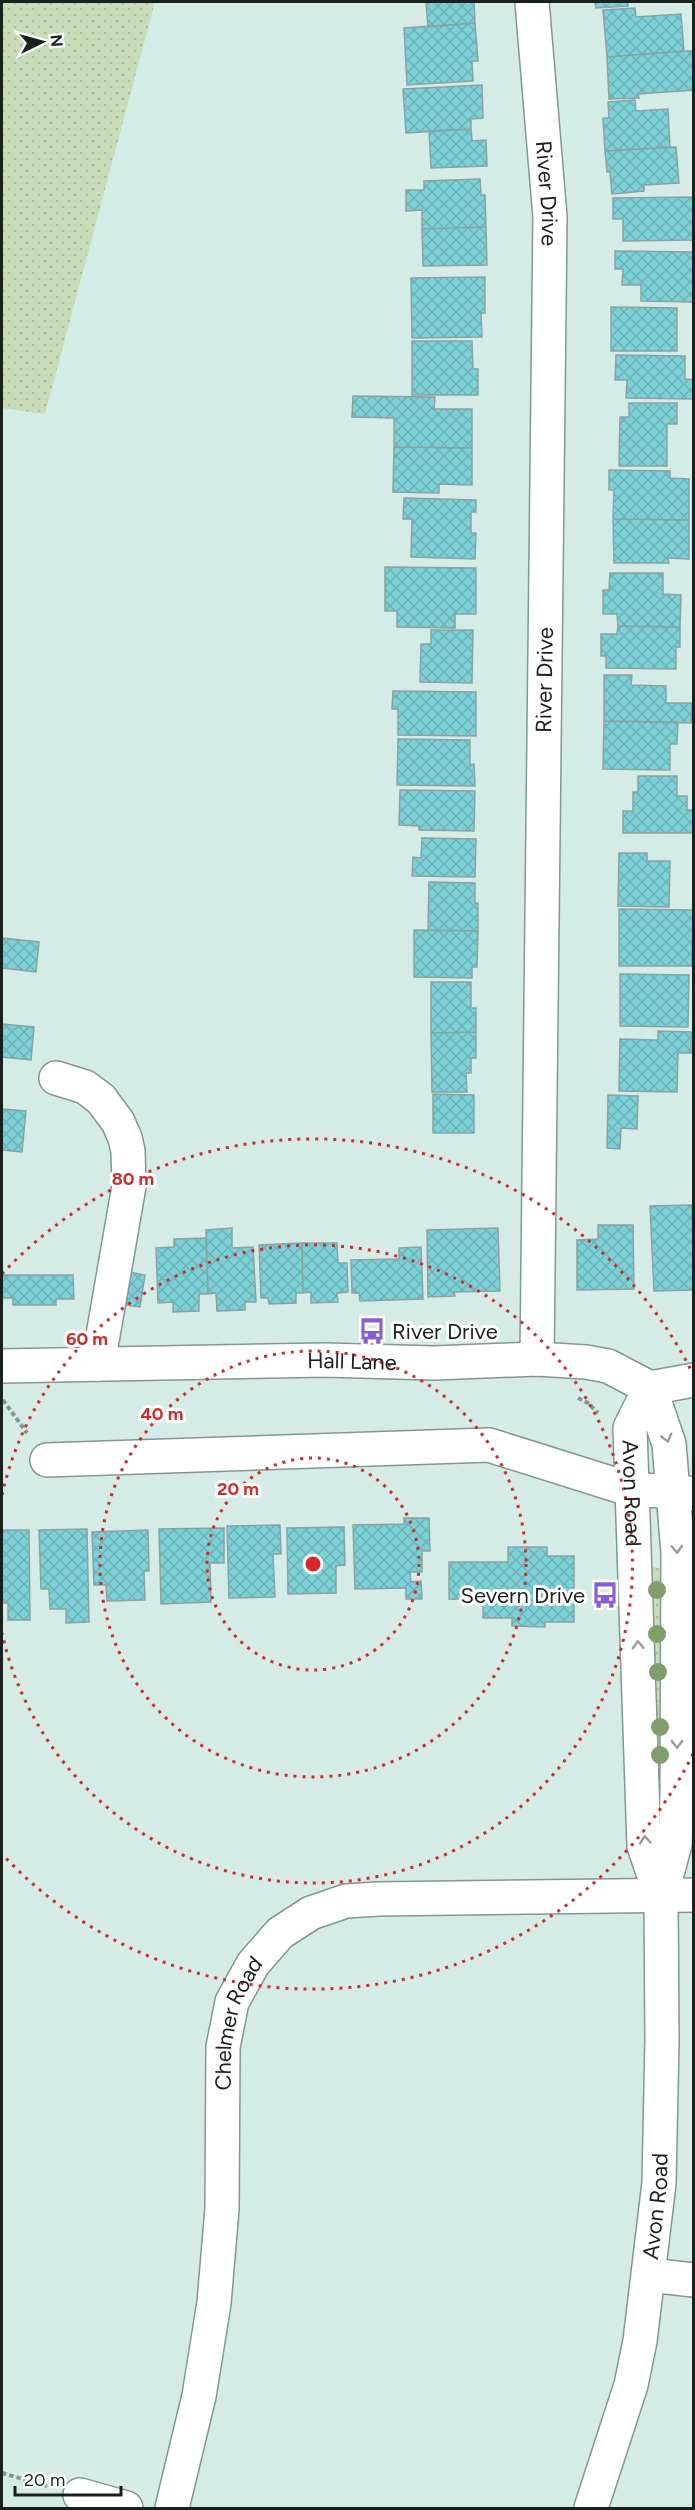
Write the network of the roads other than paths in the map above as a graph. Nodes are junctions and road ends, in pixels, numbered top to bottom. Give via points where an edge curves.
1 (532, 2) edge
2 (56, 1078) dead end
3 (537, 1359) junction
4 (98, 1364) junction
5 (2, 1366) edge
6 (693, 1380) edge
7 (650, 1388) junction
8 (47, 1460) road end
9 (632, 1490) junction
10 (683, 1493) edge
11 (693, 1895) edge
12 (661, 1896) junction
13 (649, 2275) junction
14 (693, 2280) edge
15 (80, 2495) road end
16 (126, 2508) edge
17 (172, 2508) edge
18 (591, 2508) edge

1 - 3 street, River Drive via 549,217
2 - 4 street via 85,1087 101,1099 118,1122 128,1151 129,1186
3 - 4 street, Hall Lane
3 - 7 street, Hall Lane via 608,1366
4 - 5 street, Hall Lane
6 - 7 street
7 - 9 street, Avon Road via 630,1428
7 -> 10 street, Avon Road
8 - 9 street via 489,1445
9 - 10 street
12 -> 9 street, Avon Road via 645,1846
10 -> 12 street, Avon Road via 678,1553 675,1844
11 - 12 street
12 - 13 street, Avon Road via 658,2183
12 - 17 street, Chelmer Road via 346,1901 311,1913 280,1933 253,1964 232,2002 223,2047 222,2209 214,2302 199,2396
13 - 14 street
13 - 18 street, Avon Road via 631,2385
15 - 16 street

